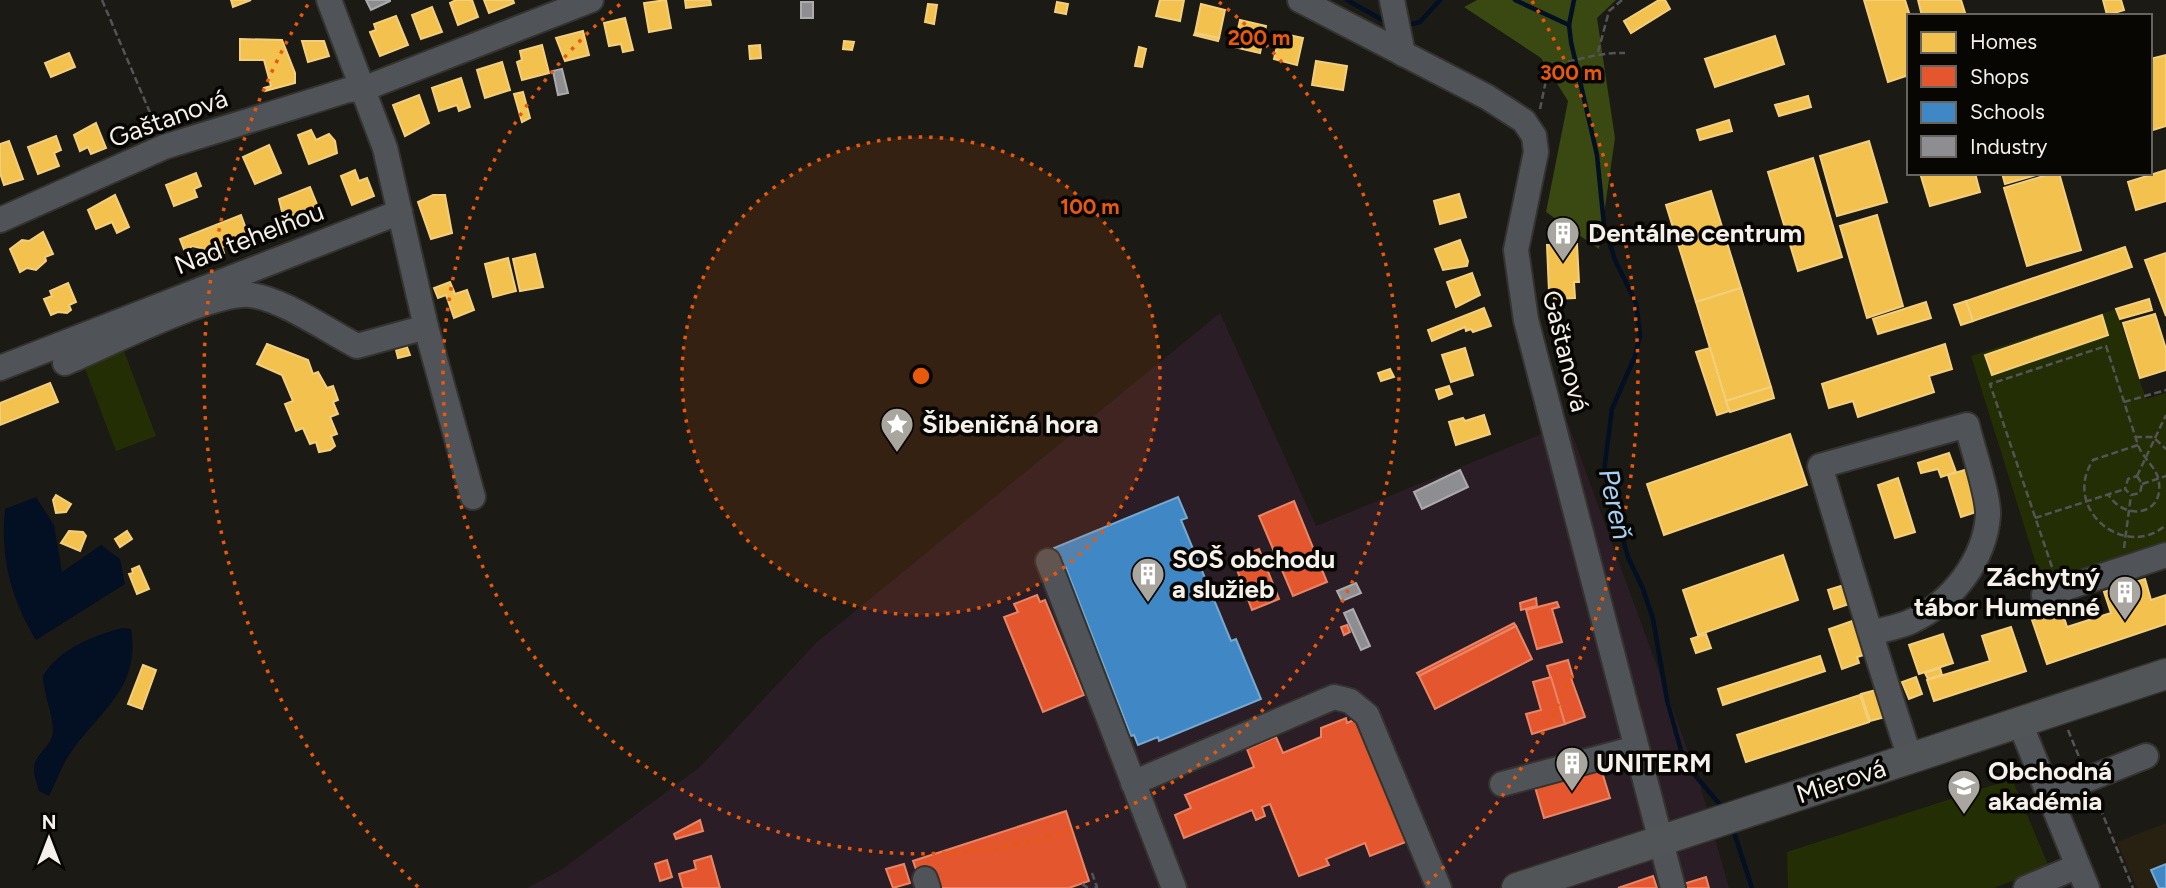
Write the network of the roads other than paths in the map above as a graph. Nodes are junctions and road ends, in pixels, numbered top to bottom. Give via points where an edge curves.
1 (329, 0) edge
2 (591, 0) edge
3 (1300, 0) edge
4 (1392, 0) edge
5 (1403, 54) junction
6 (363, 89) junction
7 (400, 212) junction
8 (0, 220) edge
9 (426, 327) junction
10 (65, 363) dead end
11 (0, 368) edge
12 (473, 497) dead end
13 (2166, 555) edge
14 (1048, 561) dead end
15 (2044, 595) dead end
16 (1871, 634) junction
17 (2166, 674) edge
18 (2019, 721) junction
19 (1636, 748) junction
20 (2146, 756) dead end
21 (1910, 758) junction
22 (1133, 783) junction
23 (1502, 784) dead end
24 (2048, 795) junction
25 (1660, 841) junction
26 (2082, 877) edge
27 (1174, 888) edge
28 (1439, 888) edge
29 (1517, 888) edge
30 (1673, 888) edge
31 (2026, 888) edge

1 - 6 street
2 - 6 street, Gaštanová
3 - 5 street
4 - 5 street
5 - 19 street, Gaštanová via 1488,97 1524,121 1534,136 1536,152 1516,270
6 - 7 street via 385,148
6 - 8 street, Gaštanová via 164,146
7 - 9 street
7 - 11 street, Nad tehelňou
9 - 10 street via 356,345 277,304 252,295 223,297
9 - 12 street
13 - 15 street
14 - 22 street
16 - 16 street via 1820,466 1967,425 1988,513 1973,565 1931,611
16 - 21 street
17 - 18 main road, Mierová
18 - 21 main road, Mierová
18 - 24 street
19 - 23 street
19 - 25 street, Gaštanová
20 - 24 street
21 - 25 main road, Mierová
22 - 27 street
22 - 28 street via 1334,697 1350,701 1367,715
24 - 26 street
25 - 29 main road, Mierová
25 - 30 street, Gaštanová
26 - 31 street

